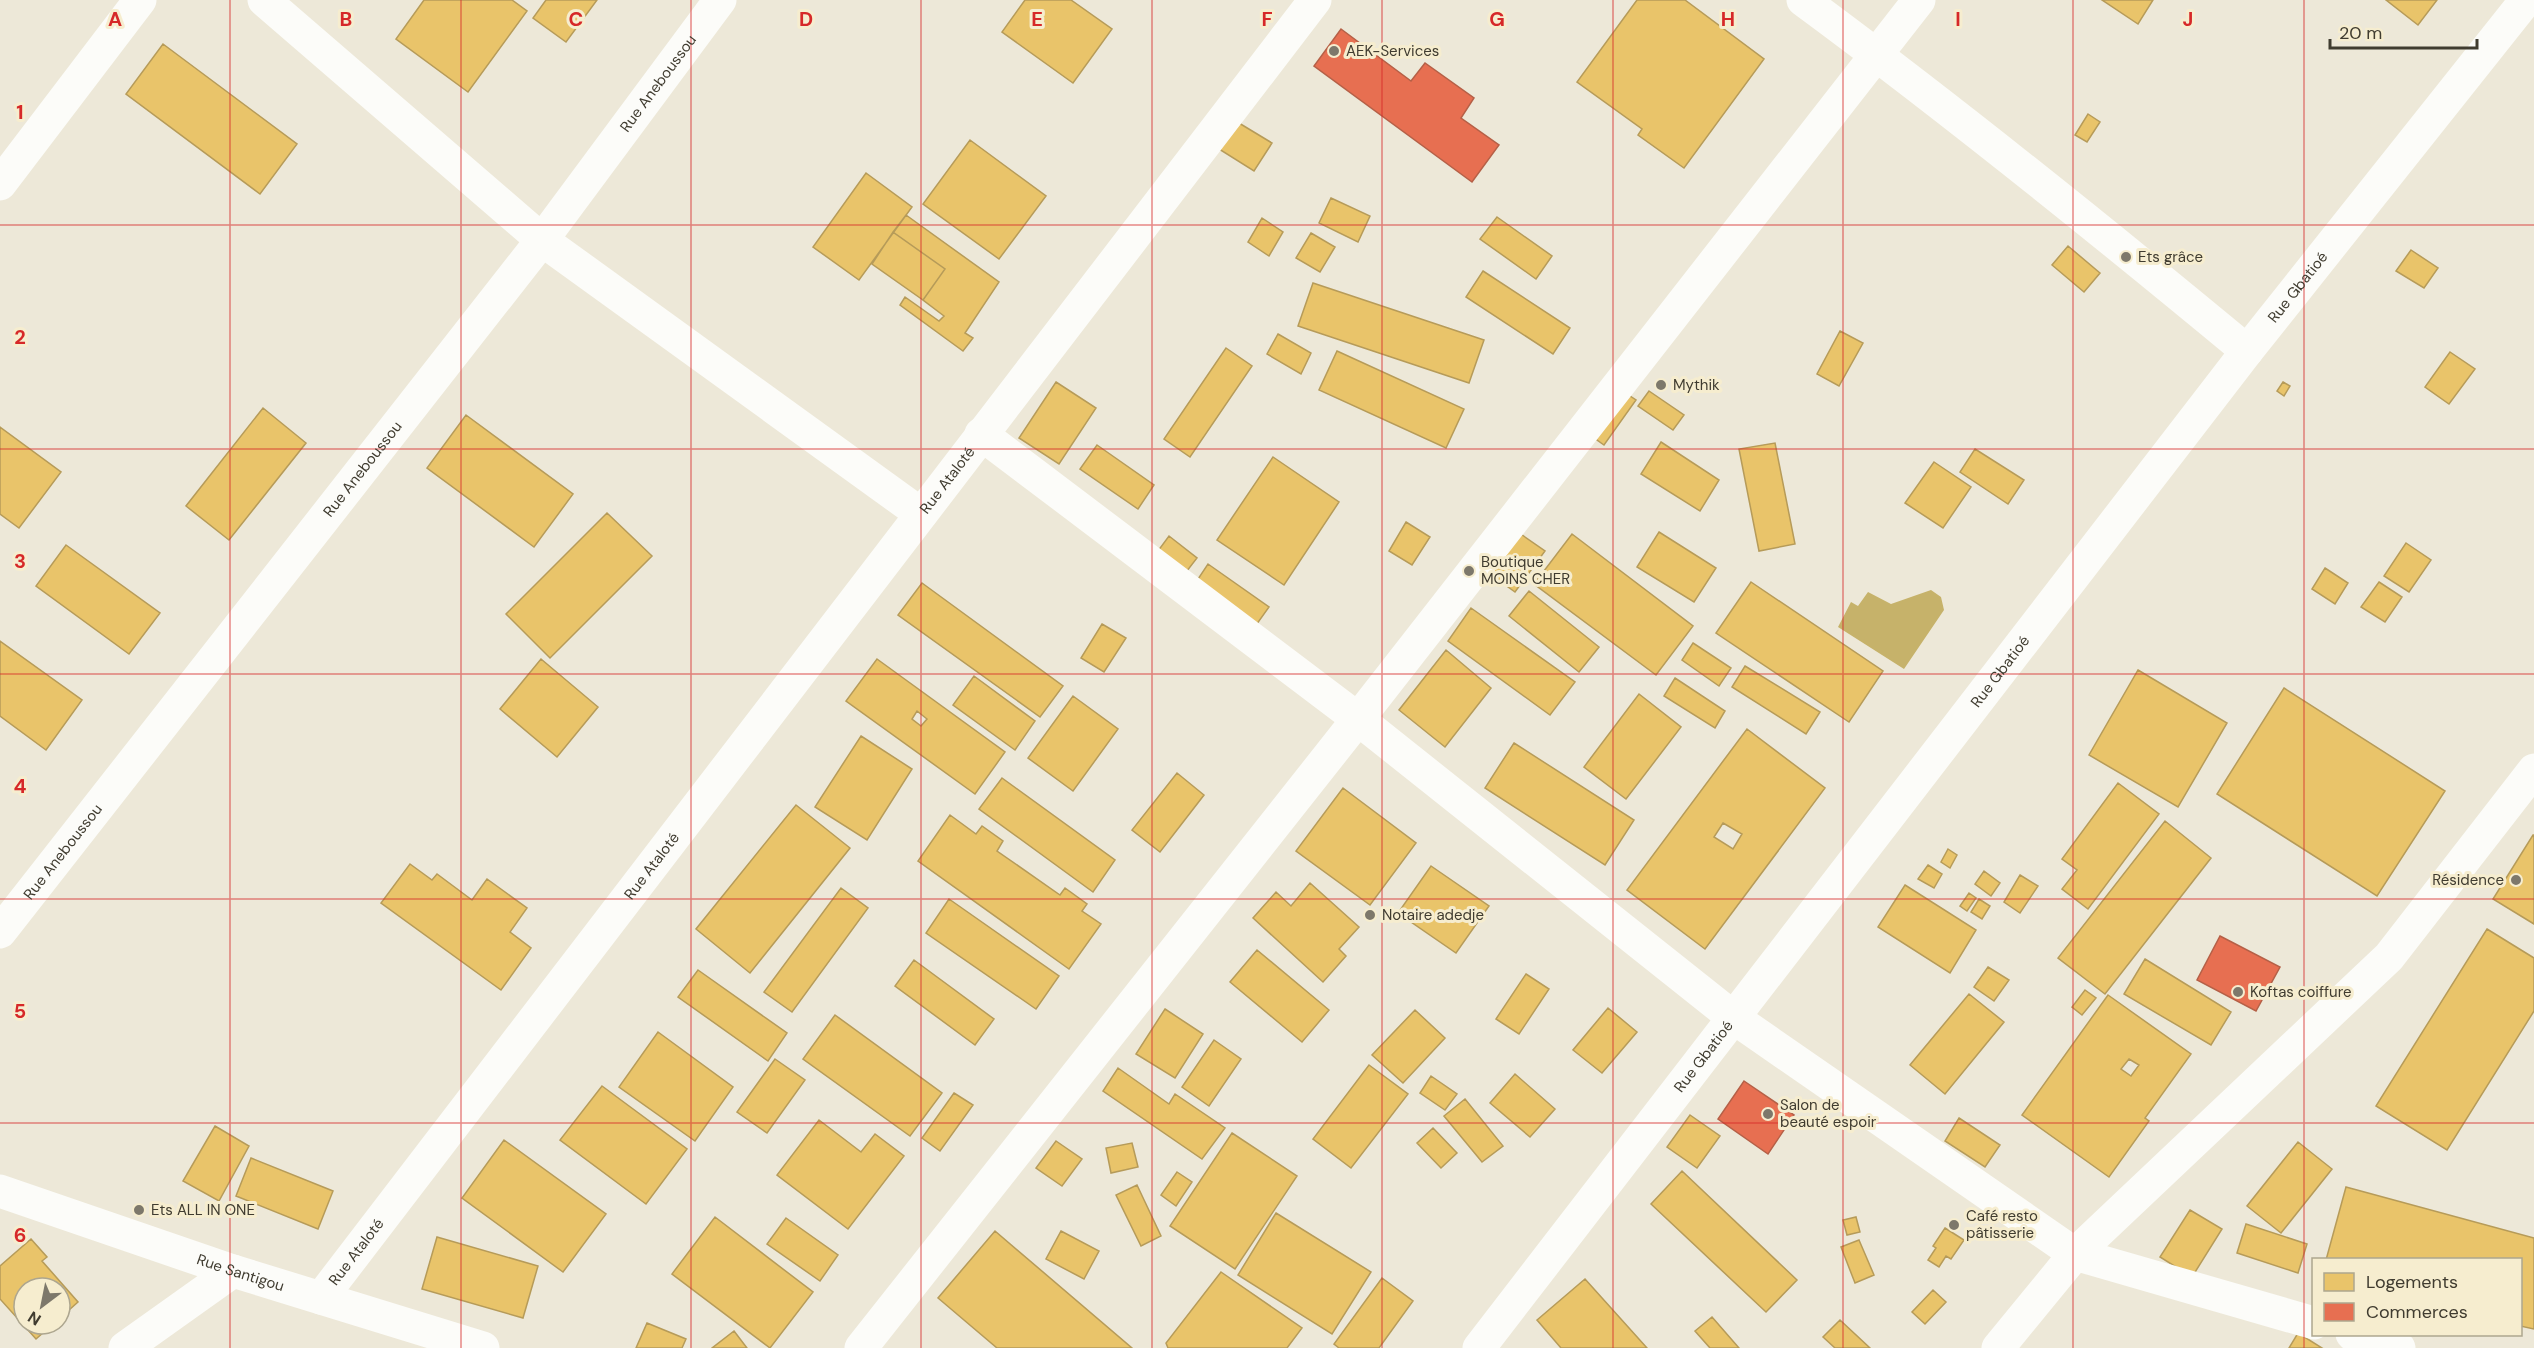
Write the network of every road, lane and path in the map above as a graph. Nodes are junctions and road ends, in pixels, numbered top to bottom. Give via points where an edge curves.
1 (140, 0) edge
2 (264, 0) edge
3 (720, 0) edge
4 (1316, 0) edge
5 (1803, 0) edge
6 (1919, 0) edge
7 (2526, 0) edge
8 (1877, 55) junction
9 (0, 184) edge
10 (542, 240) junction
11 (2247, 351) junction
12 (981, 434) junction
13 (921, 514) junction
14 (1358, 720) junction
15 (2534, 770) edge
16 (0, 932) edge
17 (1734, 1017) junction
18 (0, 1191) edge
19 (2074, 1254) junction
20 (233, 1270) junction
21 (321, 1298) junction
22 (2312, 1323) edge
23 (2356, 1336) edge
24 (125, 1348) edge
25 (483, 1348) edge
26 (861, 1348) edge
27 (1479, 1348) edge
28 (1998, 1348) edge
29 (2399, 1348) edge

1 - 9 street
2 - 10 street
3 - 10 street, Rue Aneboussou
4 - 12 street, Rue Ataloté
5 - 8 street
6 - 8 street
7 - 11 street, Rue Gbatioé
8 - 11 street via 2081,214
8 - 14 street
10 - 13 street
10 - 16 street, Rue Aneboussou
11 - 17 street, Rue Gbatioé
12 - 13 street, Rue Ataloté
12 - 14 street
13 - 21 street, Rue Ataloté
14 - 17 street
14 - 26 street
15 - 19 street via 2389,957
17 - 19 street
17 - 27 street, Rue Gbatioé
18 - 20 street, Rue Santigou
19 - 22 street
19 - 28 street
20 - 21 street, Rue Santigou
20 - 24 street
21 - 25 street, Rue Santigou
23 - 29 street

